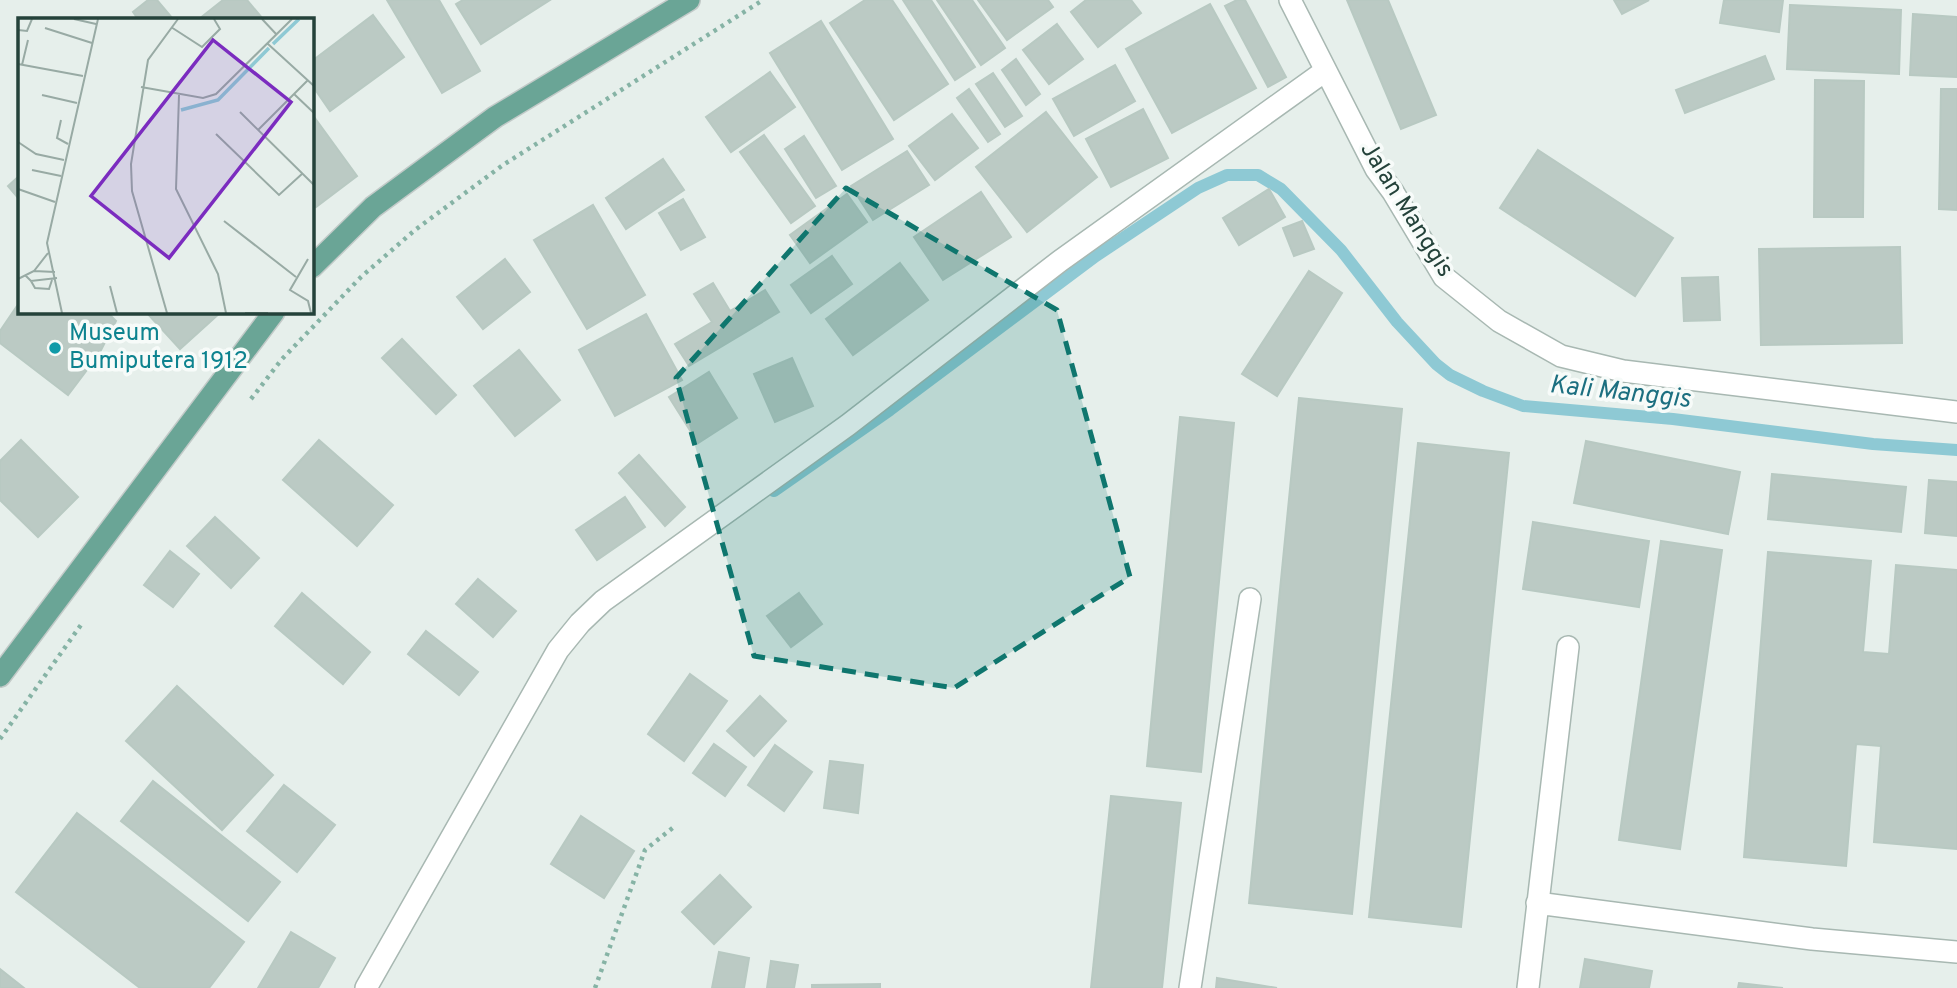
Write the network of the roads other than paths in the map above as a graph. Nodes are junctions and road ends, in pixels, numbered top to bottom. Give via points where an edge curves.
1 (689, 0) edge
2 (1290, 0) edge
3 (1325, 71) junction
4 (313, 266) edge
5 (273, 313) edge
6 (1957, 412) edge
7 (1250, 599) dead end
8 (1568, 647) dead end
9 (0, 676) edge
10 (1537, 903) junction
11 (1957, 952) edge
12 (366, 988) edge
13 (1189, 988) edge
14 (1528, 988) edge

1 - 4 main road via 495,117 373,207
2 - 3 street, Jalan Manggis
3 - 6 street, Jalan Manggis via 1376,169 1444,277 1499,321 1561,356 1623,371
3 - 12 street via 1060,261 848,425 603,601 558,650
5 - 9 main road
7 - 13 street
8 - 10 street
10 - 11 street via 1812,939
10 - 14 street

